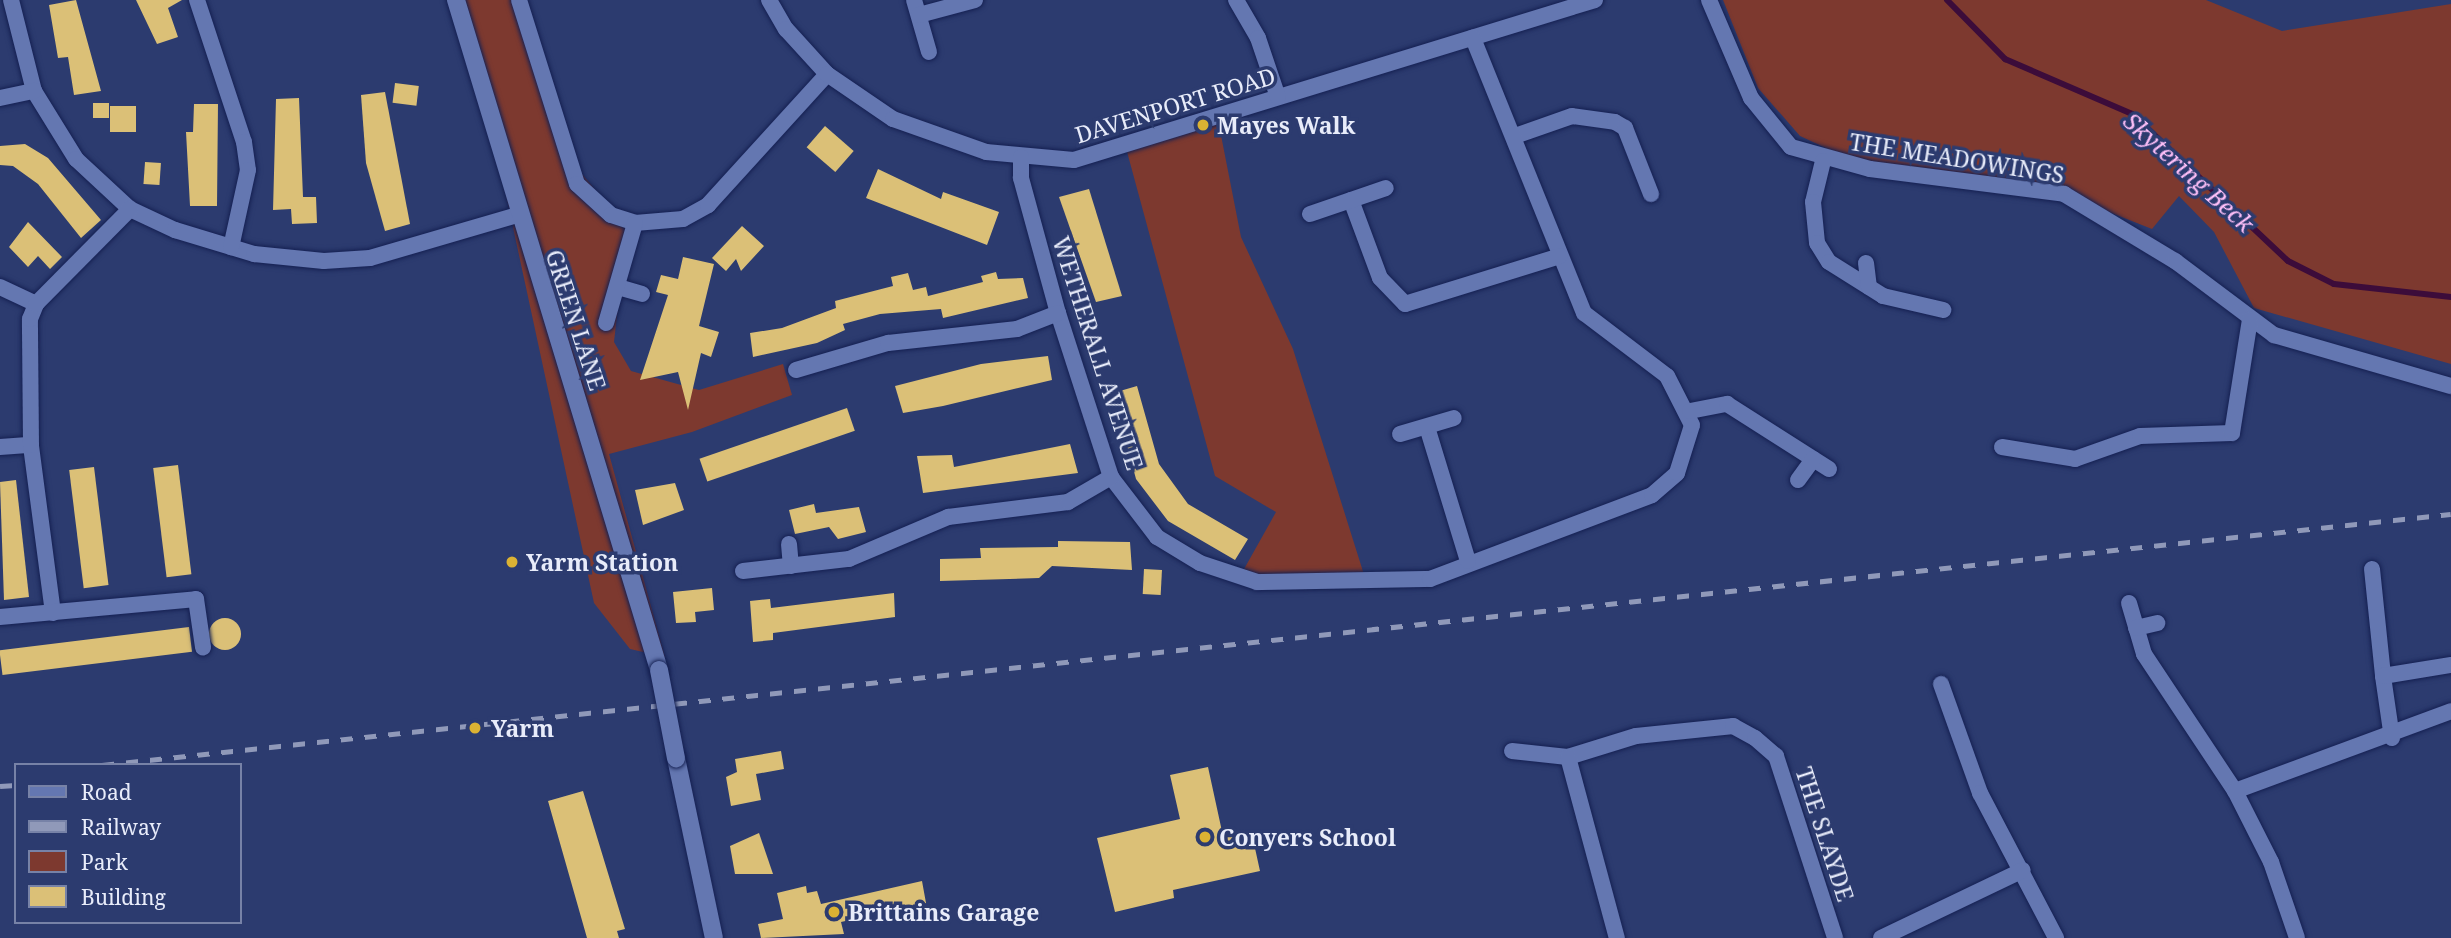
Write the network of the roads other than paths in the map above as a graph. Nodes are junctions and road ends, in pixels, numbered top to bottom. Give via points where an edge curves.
1 (11, 0) edge
2 (197, 0) edge
3 (456, 0) edge
4 (519, 0) edge
5 (769, 0) edge
6 (975, 0) edge
7 (1236, 0) edge
8 (1595, 0) edge
9 (1709, 0) edge
10 (917, 8) edge
11 (1473, 38) junction
12 (929, 52) dead end
13 (827, 74) junction
14 (34, 91) junction
15 (1278, 97) junction
16 (0, 98) edge
17 (1515, 136) junction
18 (1021, 157) junction
19 (1823, 161) junction
20 (1386, 188) dead end
21 (1651, 194) dead end
22 (1352, 200) junction
23 (130, 209) junction
24 (1310, 214) dead end
25 (517, 215) junction
26 (635, 223) junction
27 (231, 247) junction
28 (1560, 256) junction
29 (1866, 263) dead end
30 (0, 287) edge
31 (618, 287) junction
32 (1869, 287) junction
33 (642, 294) dead end
34 (36, 304) junction
35 (1943, 310) dead end
36 (1058, 313) junction
37 (2250, 319) junction
38 (606, 323) dead end
39 (796, 370) dead end
40 (2451, 386) edge
41 (1690, 411) junction
42 (1454, 418) dead end
43 (1427, 427) junction
44 (1399, 434) dead end
45 (31, 445) junction
46 (0, 447) edge
47 (2002, 447) dead end
48 (1813, 459) junction
49 (1829, 469) dead end
50 (1111, 477) junction
51 (1798, 480) dead end
52 (789, 544) dead end
53 (1468, 561) junction
54 (791, 566) junction
55 (2371, 569) dead end
56 (743, 570) dead end
57 (2129, 603) dead end
58 (53, 613) junction
59 (0, 617) edge
60 (2157, 623) dead end
61 (2136, 628) junction
62 (203, 647) dead end
63 (2451, 665) edge
64 (2383, 676) junction
65 (1941, 684) dead end
66 (2451, 711) edge
67 (2392, 738) junction
68 (1512, 751) dead end
69 (1568, 757) junction
70 (2235, 791) junction
71 (2023, 870) junction
72 (714, 938) edge
73 (1617, 938) edge
74 (1835, 938) edge
75 (1881, 938) edge
76 (2056, 938) edge
77 (2297, 938) edge

1 - 14 street
2 - 27 street via 244,142 248,170
3 - 25 main road, GREEN LANE
4 - 26 street via 577,184 611,215
5 - 13 street, DAVENPORT ROAD via 786,29
6 - 10 street
7 - 15 street via 1258,38
8 - 11 street, DAVENPORT ROAD
9 - 19 street, THE MEADOWINGS via 1751,98 1791,147
10 - 12 street
11 - 15 street, DAVENPORT ROAD
11 - 17 street
13 - 18 street, DAVENPORT ROAD via 892,119 937,138
13 - 26 street via 708,205 683,219
14 - 16 street
14 - 23 street via 76,159
15 - 18 street, DAVENPORT ROAD via 1126,148 1074,160
17 - 21 street via 1572,116 1615,122 1625,128
17 - 28 street
18 - 36 street, WETHERALL AVENUE via 1021,178
19 - 32 street via 1813,202 1817,243 1829,262
19 - 37 street, THE MEADOWINGS via 2064,194 2175,261
20 - 22 street
22 - 24 street
22 - 28 street via 1380,278 1405,304
23 - 27 street
23 - 34 street
25 - 27 street via 370,258 290,261
25 - 72 main road, GREEN LANE, bridge via 657,661
26 - 31 street
28 - 41 street via 1584,313 1667,376
29 - 32 street
30 - 34 street
31 - 33 street
31 - 38 street
32 - 35 street
34 - 45 street via 26,362
36 - 39 street via 1017,329 888,343
36 - 50 street, WETHERALL AVENUE
37 - 40 street, THE MEADOWINGS via 2329,354
37 - 47 street via 2231,433 2140,436 2075,459
41 - 48 street via 1727,404
41 - 53 street, WETHERALL AVENUE via 1688,452 1677,473 1652,495 1603,519
42 - 43 street
43 - 44 street
43 - 53 street
45 - 46 street
45 - 58 street
48 - 49 street
48 - 51 street
50 - 53 street, WETHERALL AVENUE via 1157,537 1239,578 1289,584 1430,579
50 - 54 street via 1068,502 947,517 849,559
52 - 54 street
54 - 56 street
55 - 64 street
57 - 61 street
58 - 59 street
58 - 62 street via 196,599
60 - 61 street
61 - 70 street via 2150,665
63 - 64 street
64 - 67 street
65 - 71 street via 1980,793
66 - 67 street
67 - 70 street via 2326,754
68 - 69 street, THE SLAYDE
69 - 73 street
69 - 74 street, THE SLAYDE via 1636,736 1733,726 1755,738 1776,756
70 - 77 street via 2271,862
71 - 75 street
71 - 76 street

